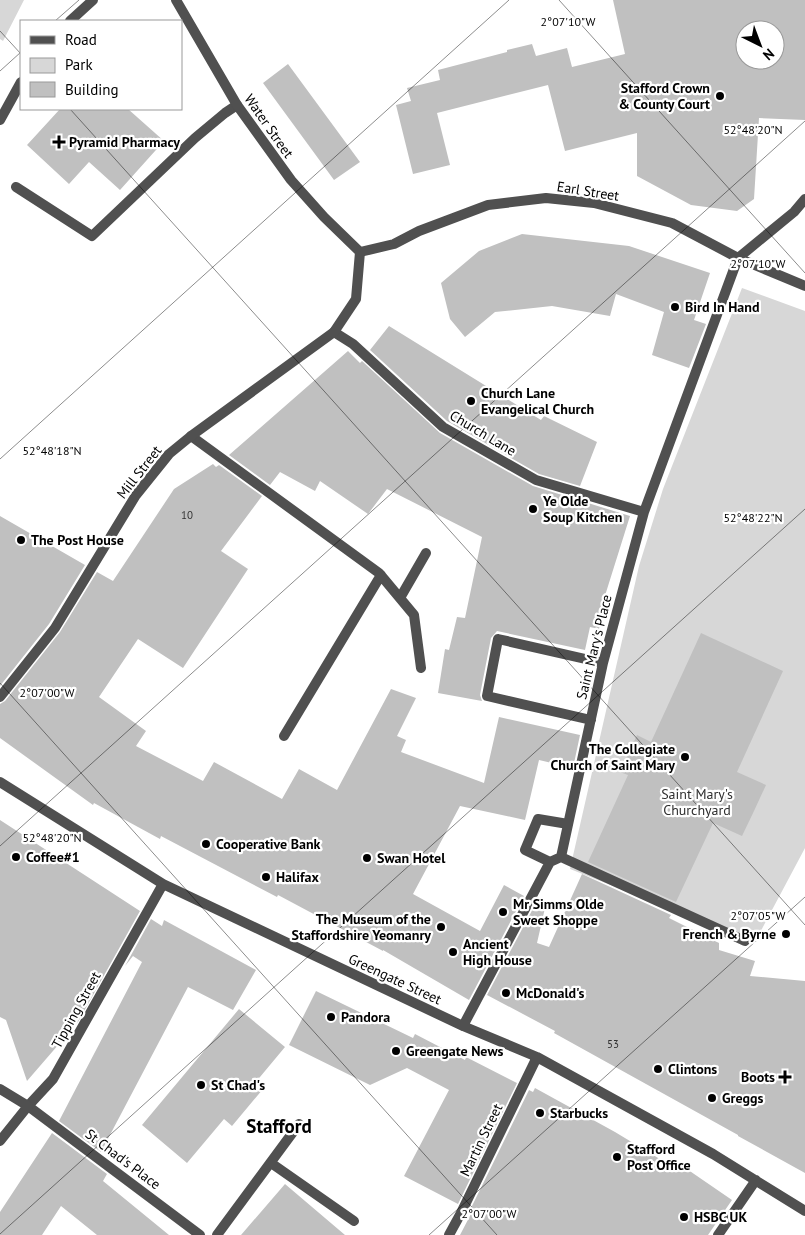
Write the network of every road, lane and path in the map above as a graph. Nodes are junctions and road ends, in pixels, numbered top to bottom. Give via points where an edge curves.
1 (92, 0) edge
2 (176, 0) edge
3 (71, 20) edge
4 (20, 84) edge
5 (237, 105) junction
6 (0, 120) edge
7 (16, 187) dead end
8 (805, 199) edge
9 (360, 252) junction
10 (738, 258) junction
11 (805, 286) edge
12 (334, 332) junction
13 (191, 436) junction
14 (644, 512) junction
15 (426, 553) dead end
16 (381, 575) junction
17 (400, 598) junction
18 (603, 663) junction
19 (421, 668) dead end
20 (0, 697) edge
21 (591, 720) junction
22 (284, 736) dead end
23 (0, 782) edge
24 (568, 824) junction
25 (561, 857) junction
26 (550, 862) junction
27 (163, 884) junction
28 (745, 941) dead end
29 (463, 1026) junction
30 (537, 1057) junction
31 (0, 1089) edge
32 (28, 1106) junction
33 (299, 1124) dead end
34 (0, 1141) edge
35 (271, 1162) junction
36 (756, 1180) junction
37 (805, 1211) edge
38 (354, 1221) dead end
39 (200, 1235) edge
40 (217, 1235) edge
41 (449, 1235) edge
42 (718, 1235) edge

1 - 3 street
2 - 5 street, Water Street
4 - 6 street
5 - 7 street via 195,138 92,236
5 - 9 street, Water Street via 291,180
8 - 10 street
9 - 10 street, Earl Street via 394,244 418,231 488,205 546,198 594,203 672,223
9 - 12 street, Mill Street via 356,299
10 - 11 street, Earl Street
10 - 14 street, Saint Mary's Place
12 - 13 street, Mill Street
12 - 14 street, Church Lane via 352,344 443,427 536,480
13 - 16 street
13 - 20 street, Mill Street via 169,454 136,495 56,628
14 - 18 street, Saint Mary's Place
15 - 17 street
16 - 17 street
16 - 22 street
17 - 19 street via 414,615
18 - 21 street, Saint Mary's Place
18 - 21 street via 498,639 487,696
21 - 24 street, Saint Mary's Place
23 - 27 street, Greengate Street
24 - 25 street, Saint Mary's Place
24 - 26 street via 538,819 526,850
25 - 26 street
25 - 28 street
26 - 29 street
27 - 29 street, Greengate Street
27 - 32 street, Tipping Street via 53,1079
29 - 30 street, Greengate Street
30 - 36 street, Greengate Street
30 - 41 street, Martin Street
31 - 32 street, St Chad's Place
32 - 34 street, Tipping Street
32 - 39 street, St Chad's Place
33 - 35 street
35 - 38 street
35 - 40 street
36 - 37 street, Greengate Street
36 - 42 street

